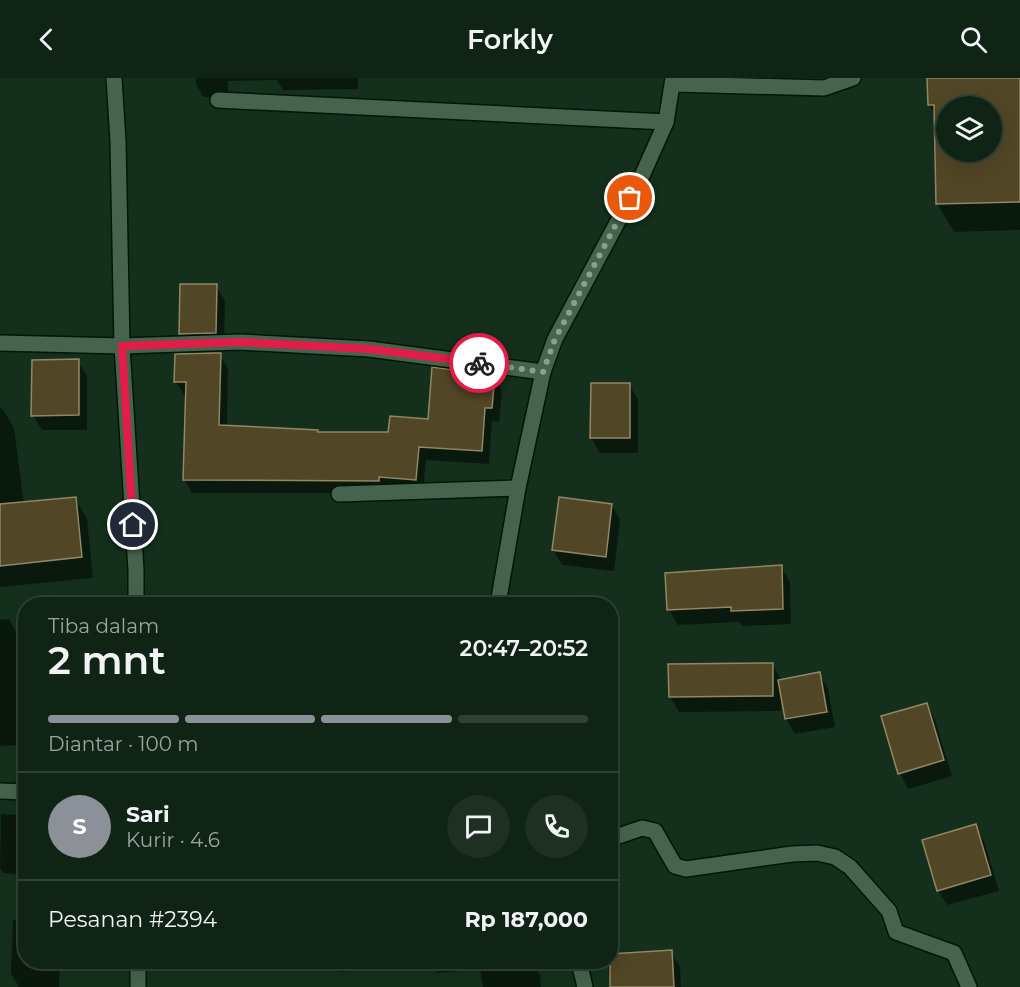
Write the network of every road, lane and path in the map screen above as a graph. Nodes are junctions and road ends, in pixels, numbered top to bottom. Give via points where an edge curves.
1 (114, 78) edge
2 (853, 78) edge
3 (673, 81) edge
4 (218, 100) dead end
5 (666, 122) junction
6 (0, 343) edge
7 (122, 346) junction
8 (543, 372) junction
9 (518, 488) junction
10 (339, 494) dead end
11 (136, 597) edge
12 (499, 597) edge
13 (0, 791) edge
14 (18, 792) edge
15 (618, 836) edge
16 (138, 969) edge
17 (581, 969) edge
18 (138, 987) edge
19 (585, 987) edge
20 (969, 987) edge

1 - 7 street
2 - 3 street via 824,88
3 - 5 street
4 - 5 street
5 - 8 street via 641,178 555,339
6 - 7 street
7 - 8 street via 240,342 369,349
7 - 11 street
8 - 9 street
9 - 10 street
9 - 12 street
13 - 14 street
15 - 20 street via 642,828 655,831 675,866 686,869 792,854 835,857 850,867 889,911 896,932 954,953
16 - 18 street
17 - 19 street

